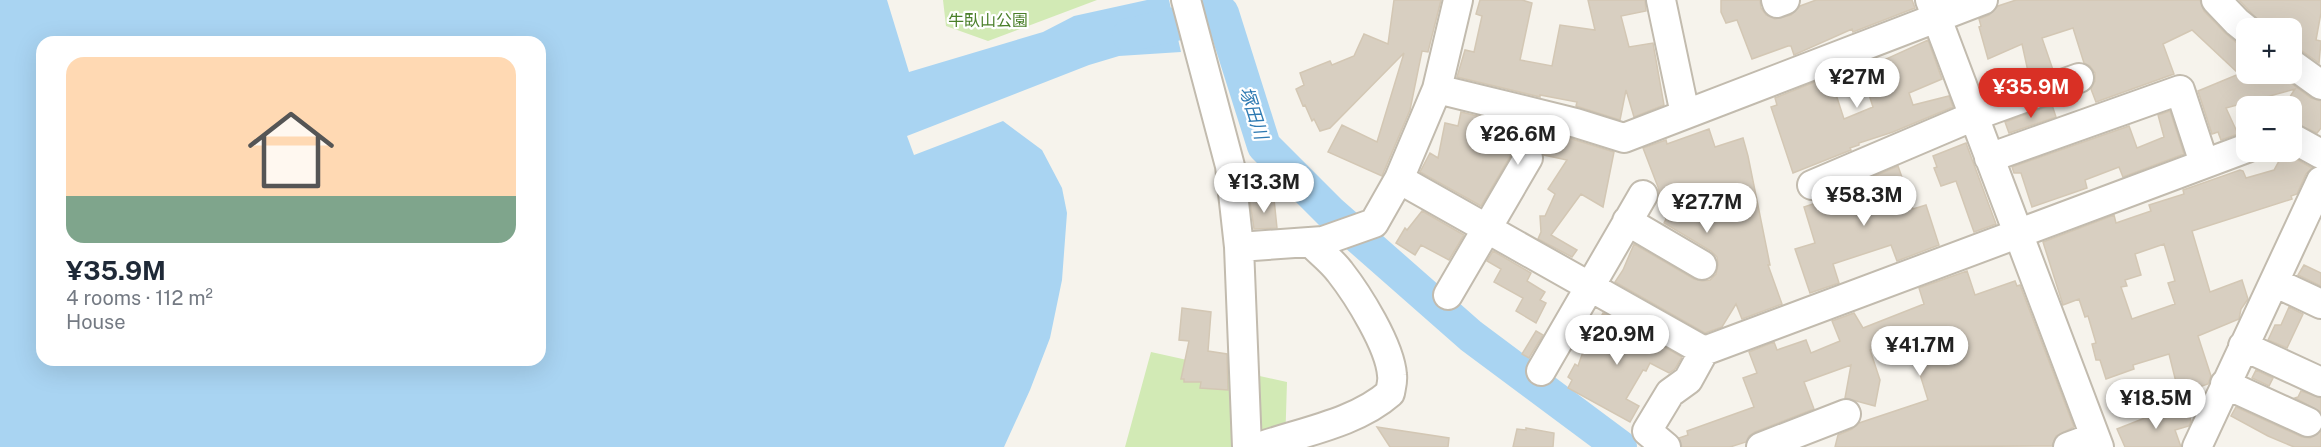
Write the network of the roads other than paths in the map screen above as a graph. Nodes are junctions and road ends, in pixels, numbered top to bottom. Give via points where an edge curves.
1 (1186, 0) edge
2 (1458, 0) edge
3 (1661, 0) edge
4 (1776, 0) edge
5 (1785, 0) edge
6 (1983, 0) edge
7 (2216, 0) edge
8 (1933, 8) edge
9 (2236, 19) edge
10 (2302, 72) edge
11 (2079, 78) dead end
12 (2321, 86) edge
13 (1437, 89) junction
14 (1685, 114) junction
15 (1974, 117) junction
16 (2302, 144) edge
17 (2236, 152) edge
18 (2321, 154) edge
19 (1528, 158) dead end
20 (1989, 158) junction
21 (2204, 163) junction
22 (1399, 179) junction
23 (2321, 181) edge
24 (1812, 185) dead end
25 (1642, 195) dead end
26 (1627, 221) junction
27 (1487, 228) junction
28 (2017, 233) junction
29 (1316, 242) junction
30 (1239, 247) junction
31 (1702, 265) dead end
32 (2274, 282) junction
33 (1589, 286) junction
34 (1448, 295) dead end
35 (2321, 304) edge
36 (2243, 346) junction
37 (1704, 351) junction
38 (1541, 371) dead end
39 (2321, 382) edge
40 (2225, 384) junction
41 (1846, 414) dead end
42 (2308, 422) dead end
43 (2097, 442) edge
44 (1247, 447) edge
45 (1259, 447) edge
46 (1666, 447) edge
47 (1761, 447) edge
48 (2068, 447) edge
49 (2197, 447) edge

1 - 30 street via 1230,166
2 - 13 street
3 - 14 street
4 - 5 street
6 - 8 street
7 - 9 street
8 - 14 street
8 - 15 street
10 - 12 street
11 - 15 street
13 - 14 street via 1624,138
13 - 22 street
15 - 20 street
15 - 24 street
16 - 18 street
17 - 21 street
19 - 27 street
20 - 21 street via 2180,90
20 - 28 street
21 - 28 street
22 - 27 street
22 - 29 street via 1374,223
23 - 32 street
25 - 26 street
26 - 31 street
26 - 33 street
27 - 33 street
27 - 34 street
28 - 37 street
28 - 43 street
29 - 30 street
29 - 45 street via 1357,295 1376,330 1389,359 1390,393 1358,415
30 - 44 street
32 - 35 street
32 - 36 street
33 - 37 street
33 - 38 street
36 - 39 street
36 - 40 street
37 - 46 street via 1688,380 1670,393 1647,431
40 - 42 street
40 - 49 street
41 - 47 street
43 - 48 street

